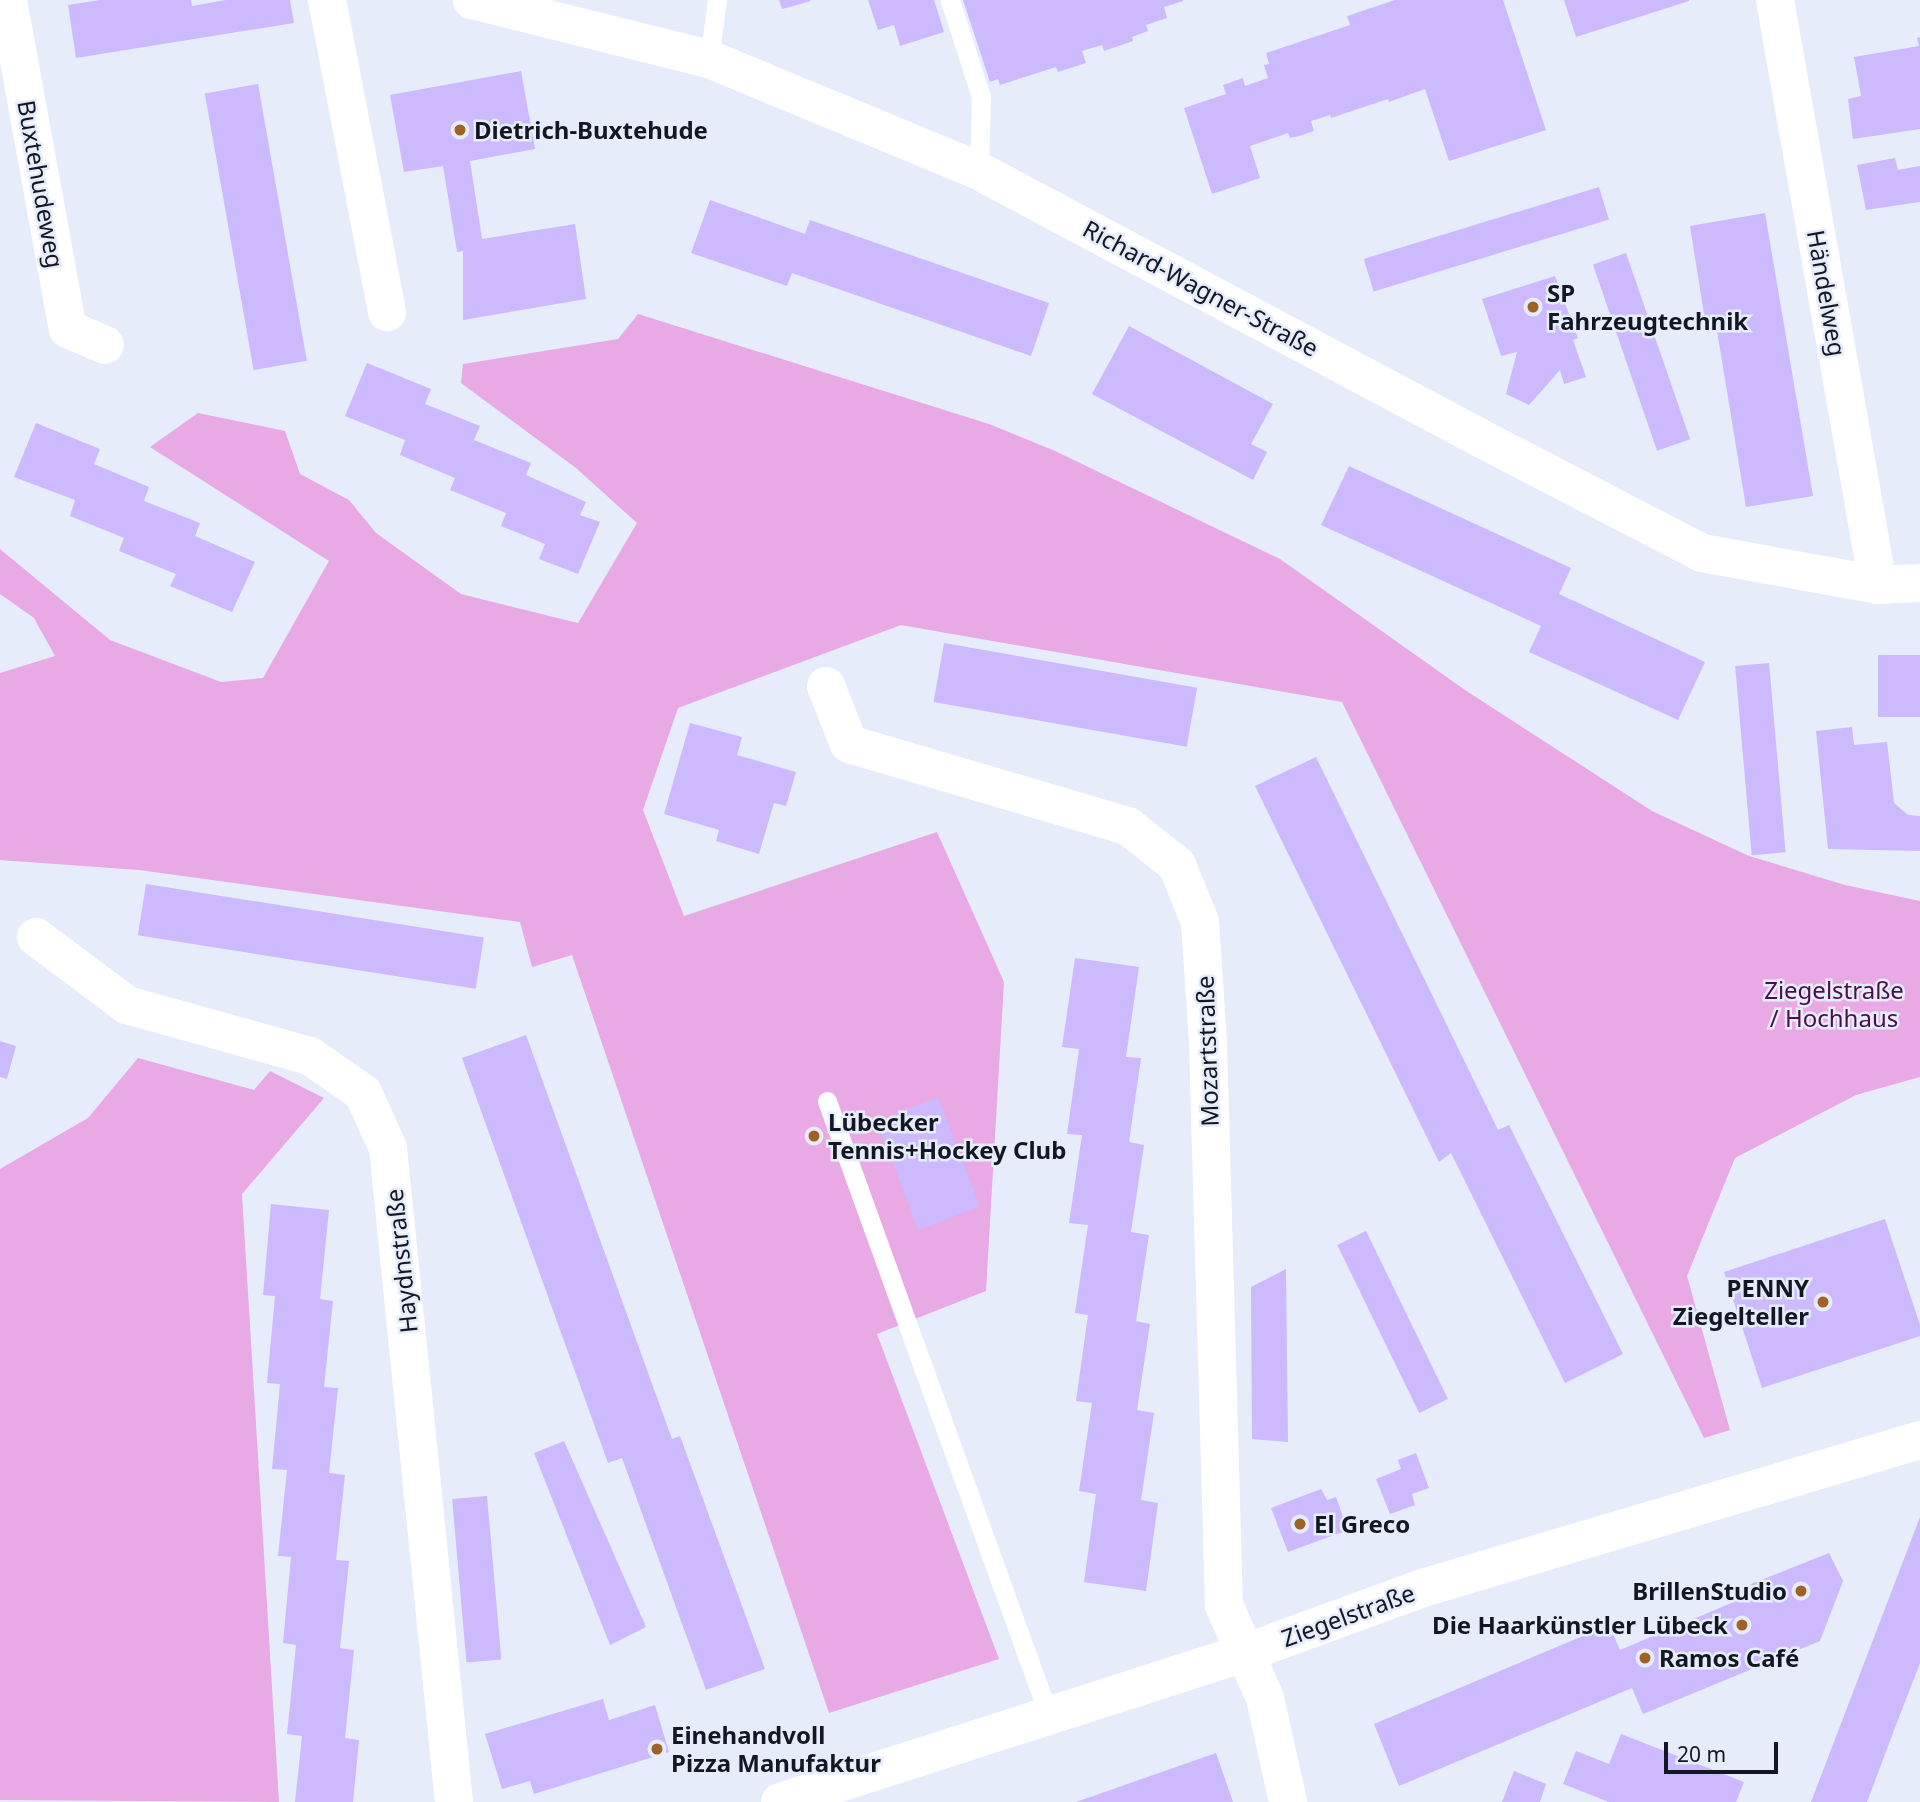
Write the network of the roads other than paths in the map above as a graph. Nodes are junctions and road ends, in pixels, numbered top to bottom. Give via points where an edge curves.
1 (8, 0) edge
2 (327, 0) edge
3 (472, 0) edge
4 (718, 0) edge
5 (950, 0) edge
6 (1775, 0) edge
7 (709, 60) junction
8 (979, 171) junction
9 (387, 312) dead end
10 (105, 345) dead end
11 (1920, 583) edge
12 (1878, 585) junction
13 (827, 686) dead end
14 (36, 937) dead end
15 (827, 1101) dead end
16 (1920, 1440) edge
17 (1245, 1653) junction
18 (1049, 1716) junction
19 (454, 1802) edge
20 (779, 1802) edge
21 (1289, 1802) edge

1 - 10 street, Buxtehudeweg via 68,329
2 - 9 street
3 - 7 street, Richard-Wagner-Straße
4 - 7 lane
5 - 8 lane via 981,97
6 - 12 street, Händelweg
7 - 8 street, Richard-Wagner-Straße
8 - 12 street, Richard-Wagner-Straße via 1702,553
11 - 12 street, Richard-Wagner-Straße
13 - 17 street, Mozartstraße via 849,744 1128,826 1177,865 1200,922 1224,1605
14 - 19 street, Haydnstraße via 127,1005 310,1056 363,1093 388,1148
15 - 18 lane
16 - 17 street, Ziegelstraße via 1423,1588
17 - 18 street, Ziegelstraße
17 - 21 street via 1265,1698
18 - 20 street, Ziegelstraße

